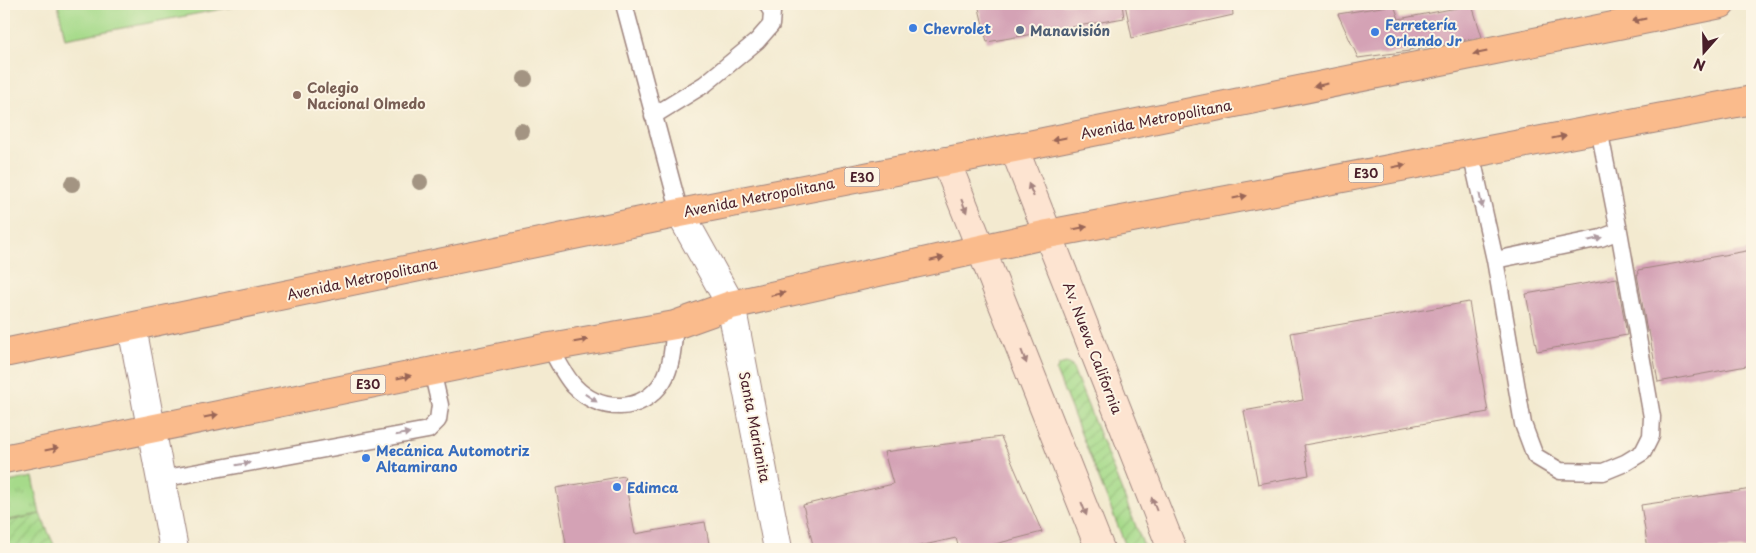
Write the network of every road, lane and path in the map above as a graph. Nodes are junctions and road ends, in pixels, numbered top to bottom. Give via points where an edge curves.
1 (626, 4) edge
2 (767, 4) edge
3 (1721, 4) edge
4 (1752, 100) edge
5 (654, 116) junction
6 (1599, 129) junction
7 (1014, 148) junction
8 (1471, 153) junction
9 (946, 161) junction
10 (680, 213) junction
11 (1619, 232) junction
12 (1048, 234) junction
13 (981, 249) junction
14 (1494, 260) junction
15 (731, 305) junction
16 (675, 325) junction
17 (132, 327) junction
18 (550, 347) junction
19 (4, 353) edge
20 (432, 371) junction
21 (152, 429) junction
22 (4, 459) edge
23 (161, 479) junction
24 (174, 549) edge
25 (778, 549) edge
26 (1100, 549) edge
27 (1172, 549) edge

1 - 5 lane
2 - 5 lane via 772,12 771,25 757,41 705,84
3 -> 7 highway, Avenida Metropolitana / E30
4 - 6 highway, E30
5 - 10 lane
8 -> 6 highway, E30
6 - 11 lane
7 - 9 highway, Avenida Metropolitana / E30
12 -> 7 street, Av. Nueva California
12 -> 8 highway, E30
8 -> 14 lane
9 - 10 highway, Avenida Metropolitana / E30
9 -> 13 street
10 - 15 street, Santa Marianita
10 - 17 highway, Avenida Metropolitana / E30
14 -> 11 lane
11 - 14 lane via 1652,417 1651,436 1643,452 1603,472 1560,471 1534,456 1523,424
12 - 13 highway, E30
27 -> 12 street, Av. Nueva California
15 -> 13 highway, E30
13 -> 26 street
15 - 16 highway, E30
15 - 25 street, Santa Marianita
18 -> 16 highway, E30
18 -> 16 lane via 575,387 598,403 618,407 640,402 664,380
17 - 19 highway, Avenida Metropolitana / E30
17 - 21 street
18 - 20 highway, E30
21 -> 20 highway, E30
23 -> 20 lane via 428,430 438,420 440,406
22 -> 21 highway, E30
21 - 23 street
23 - 24 street

